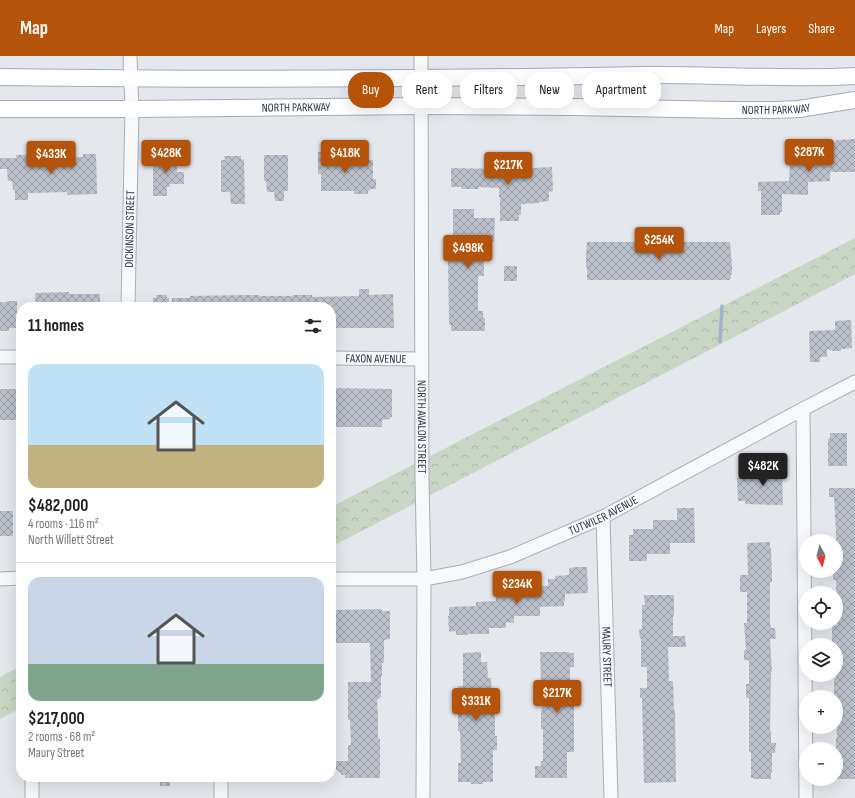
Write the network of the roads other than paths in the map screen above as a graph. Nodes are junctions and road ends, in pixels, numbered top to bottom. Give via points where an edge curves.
1 (130, 56) edge
2 (421, 56) edge
3 (421, 72) edge
4 (852, 76) edge
5 (0, 77) edge
6 (131, 79) junction
7 (402, 79) edge
8 (452, 79) edge
9 (855, 100) edge
10 (402, 106) edge
11 (452, 106) edge
12 (421, 108) edge
13 (0, 109) edge
14 (132, 109) junction
15 (128, 302) edge
16 (0, 357) edge
17 (16, 358) edge
18 (336, 358) edge
19 (421, 358) junction
20 (855, 382) edge
21 (803, 409) junction
22 (603, 517) junction
23 (0, 578) edge
24 (16, 578) edge
25 (336, 579) edge
26 (424, 579) junction
27 (32, 782) edge
28 (221, 782) edge
29 (32, 798) edge
30 (221, 798) edge
31 (423, 798) edge
32 (611, 798) edge
33 (806, 798) edge

1 - 6 street, DICKINSON STREET
2 - 3 street, NORTH AVALON STREET
4 - 8 main road via 789,78 684,75
5 - 6 main road
6 - 7 main road
6 - 14 street, DICKINSON STREET
9 - 11 main road, NORTH PARKWAY via 776,110
10 - 14 main road, NORTH PARKWAY
12 - 19 street, NORTH AVALON STREET
13 - 14 main road, NORTH PARKWAY
14 - 15 street, DICKINSON STREET
16 - 17 street
18 - 19 street, FAXON AVENUE
19 - 26 street, NORTH AVALON STREET
20 - 21 street, TUTWILER AVENUE
21 - 22 street, TUTWILER AVENUE
21 - 33 street
22 - 26 street, TUTWILER AVENUE via 510,557 462,572
22 - 32 street, MAURY STREET
23 - 24 street
25 - 26 street, TUTWILER AVENUE
26 - 31 street, NORTH AVALON STREET
27 - 29 street
28 - 30 street

